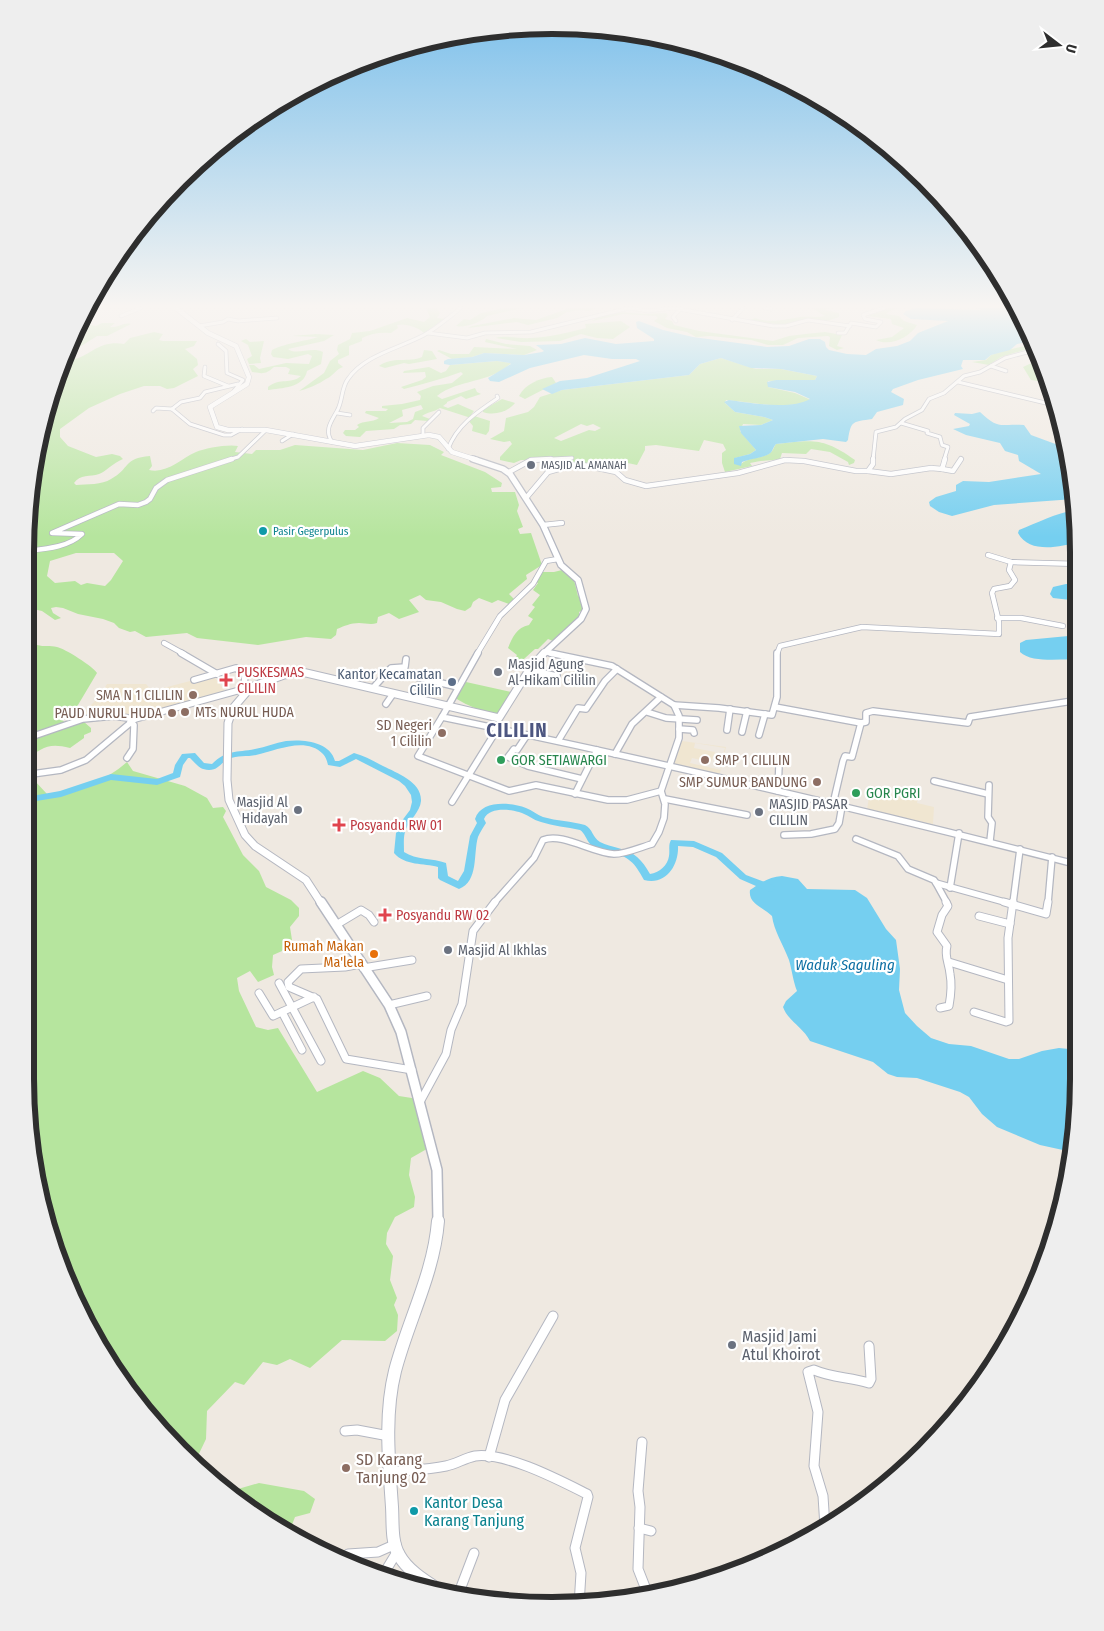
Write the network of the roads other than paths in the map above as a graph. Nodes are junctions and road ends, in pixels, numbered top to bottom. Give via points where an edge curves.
1 (223, 384) edge
2 (238, 384) joint
3 (247, 384) edge
4 (346, 384) edge
5 (955, 384) edge
6 (967, 384) edge
7 (228, 386) junction
8 (234, 391) junction
9 (497, 396) dead end
10 (1049, 404) edge
11 (172, 409) junction
12 (153, 411) dead end
13 (439, 412) dead end
14 (337, 413) junction
15 (350, 415) dead end
16 (901, 423) junction
17 (242, 429) junction
18 (266, 430) junction
19 (293, 434) junction
20 (423, 436) junction
21 (282, 442) dead end
22 (332, 442) junction
23 (448, 449) junction
24 (572, 458) dead end
25 (961, 459) dead end
26 (942, 469) junction
27 (868, 471) junction
28 (509, 472) junction
29 (526, 498) junction
30 (562, 523) dead end
31 (543, 525) junction
32 (34, 550) edge
33 (988, 555) dead end
34 (558, 559) junction
35 (1011, 562) junction
36 (1070, 564) edge
37 (998, 618) junction
38 (1062, 626) dead end
39 (164, 643) dead end
40 (544, 652) junction
41 (406, 659) dead end
42 (617, 669) junction
43 (529, 670) junction
44 (217, 674) junction
45 (388, 675) junction
46 (557, 676) dead end
47 (194, 680) dead end
48 (458, 687) junction
49 (247, 688) junction
50 (373, 688) junction
51 (393, 694) junction
52 (661, 697) junction
53 (1070, 701) edge
54 (386, 704) dead end
55 (674, 706) junction
56 (446, 707) junction
57 (775, 707) junction
58 (730, 709) junction
59 (747, 711) junction
60 (646, 712) junction
61 (765, 714) junction
62 (442, 717) junction
63 (499, 718) junction
64 (678, 719) junction
65 (697, 720) dead end
66 (133, 721) junction
67 (861, 723) junction
68 (496, 728) junction
69 (679, 729) junction
70 (727, 730) dead end
71 (742, 732) dead end
72 (694, 733) dead end
73 (527, 734) junction
74 (34, 736) edge
75 (759, 736) dead end
76 (558, 741) junction
77 (597, 750) junction
78 (614, 754) junction
79 (127, 758) dead end
80 (779, 765) dead end
81 (669, 767) junction
82 (34, 773) edge
83 (468, 776) junction
84 (582, 779) junction
85 (934, 781) dead end
86 (989, 785) dead end
87 (661, 791) junction
88 (778, 791) junction
89 (575, 794) junction
90 (988, 794) junction
91 (665, 799) junction
92 (452, 802) dead end
93 (833, 804) junction
94 (842, 806) junction
95 (747, 815) dead end
96 (959, 833) junction
97 (784, 835) dead end
98 (856, 839) dead end
99 (990, 841) junction
100 (1020, 849) junction
101 (1052, 857) junction
102 (1070, 862) edge
103 (936, 884) junction
104 (950, 888) junction
105 (1013, 903) junction
106 (979, 916) dead end
107 (374, 922) dead end
108 (1010, 924) junction
109 (336, 925) junction
110 (412, 960) dead end
111 (949, 962) junction
112 (362, 966) junction
113 (1008, 980) junction
114 (279, 983) dead end
115 (259, 993) dead end
116 (427, 996) dead end
117 (314, 997) junction
118 (390, 1005) junction
119 (293, 1006) junction
120 (940, 1008) dead end
121 (282, 1012) junction
122 (974, 1012) dead end
123 (302, 1050) dead end
124 (321, 1061) dead end
125 (412, 1070) junction
126 (420, 1102) junction
127 (553, 1316) dead end
128 (869, 1346) dead end
129 (345, 1431) dead end
130 (389, 1436) junction
131 (642, 1442) dead end
132 (489, 1457) junction
133 (390, 1472) junction
134 (825, 1520) edge
135 (639, 1528) junction
136 (651, 1531) dead end
137 (397, 1548) junction
138 (474, 1553) dead end
139 (347, 1555) edge
140 (386, 1570) edge
141 (428, 1582) edge
142 (647, 1588) edge
143 (460, 1589) edge
144 (580, 1596) edge

1 - 7 street
2 - 7 street
2 - 8 street
3 - 8 main road
4 - 14 street
5 - 16 street via 929,399 922,410
6 - 10 street
7 - 11 street via 205,392 200,398 185,399
8 - 17 main road via 210,408 217,427
9 - 23 street via 466,420 452,436
11 - 12 street via 156,408
11 - 17 street via 190,424 224,435
13 - 20 street via 423,428
14 - 15 street
14 - 22 street via 327,431
16 - 26 street via 925,428 927,433 940,436 942,446 948,447
16 - 27 street via 893,429 875,432 873,464
17 - 18 main road
18 - 19 main road
18 - 32 street via 238,458 167,480 146,502 118,504 52,533 82,534 77,539
19 - 21 street
19 - 22 main road
20 - 22 main road via 355,446
20 - 23 main road via 439,437
23 - 28 main road
24 - 28 street via 531,460
25 - 26 street via 953,471
26 - 27 street via 887,474
27 - 29 street via 785,460 738,473 646,486 625,480 616,472 573,465 548,472
28 - 29 main road
29 - 31 main road
30 - 31 street
31 - 34 main road
33 - 35 street
34 - 40 main road via 578,580 586,609 582,619
34 - 48 street via 546,560 533,584 500,616
35 - 36 street
35 - 37 street via 1009,570 1015,580 1010,586 994,589 992,593
37 - 38 street via 1021,618
37 - 57 street via 999,634 862,627 780,645
39 - 44 street
40 - 42 street via 608,664
40 - 43 main road
41 - 45 street via 405,667 391,668
42 - 52 street
42 - 76 street via 586,709 578,708
43 - 46 street
43 - 63 main road
44 - 47 street
44 - 49 street via 236,668 245,675
45 - 48 street via 416,677
45 - 50 street
48 - 56 street
49 - 50 main road via 302,672
49 - 66 street
49 - 109 main road via 229,715 226,760 229,800 245,834 255,846 306,880
50 - 51 main road
51 - 54 street
51 - 56 main road
52 - 55 street
52 - 60 street
53 - 67 street via 978,716 970,718 968,723 873,711 867,712 866,722
55 - 58 street
55 - 64 street
56 - 62 street
56 - 63 main road
57 - 61 street via 773,714
57 - 67 street
58 - 59 street
58 - 70 street
59 - 61 street
59 - 71 street
60 - 64 street
60 - 78 street via 628,729
61 - 75 street
62 - 68 street
62 - 83 street via 417,755
63 - 68 street
64 - 65 street
64 - 69 street
66 - 74 street via 114,716 91,718
66 - 79 street via 133,749
66 - 82 street via 86,760 61,770
67 - 93 street via 852,757 845,756
68 - 73 street
68 - 83 street
69 - 72 street via 693,730
69 - 81 street via 678,745
73 - 76 street
73 - 84 street via 508,757 528,766
76 - 77 street
77 - 78 street
77 - 84 street
78 - 81 street
80 - 88 street
81 - 87 street
81 - 88 street
83 - 89 street via 509,791 536,786
83 - 92 street
84 - 89 street
85 - 90 street
86 - 90 street
87 - 89 street via 620,800
87 - 91 street
88 - 93 street
90 - 99 street via 988,817 992,823
91 - 95 street
91 - 126 street via 664,817 652,844 616,854 594,851 558,838 545,839 534,858 503,891 471,934 462,1004 451,1030 446,1054
93 - 94 street
94 - 96 street
94 - 97 street via 835,829
96 - 99 street
96 - 104 street
98 - 103 street via 898,856 908,869 934,880
99 - 100 street
100 - 101 street
100 - 105 street
101 - 102 street
101 - 105 street via 1047,913
103 - 104 street
103 - 111 street via 948,906 937,932 948,946 945,954
104 - 105 street
105 - 108 street
106 - 108 street
107 - 109 street via 362,910
108 - 113 street
109 - 112 main road
110 - 112 street
111 - 113 street
111 - 120 street via 950,1005
112 - 117 street via 296,971 288,982 289,987
112 - 118 main road
113 - 122 street via 1008,1022
114 - 119 street
115 - 121 street via 270,1014 274,1016
116 - 118 street
117 - 119 street
117 - 125 street via 320,1002 346,1058
118 - 125 main road
119 - 121 street
119 - 124 street
121 - 123 street
125 - 126 main road
126 - 130 main road via 437,1170 436,1244 395,1371
127 - 132 street via 505,1400
128 - 134 street via 869,1383 849,1377 828,1376 814,1370 808,1372 818,1412 814,1466 823,1496
129 - 130 street
130 - 133 main road
131 - 135 street
132 - 133 street via 478,1456 451,1465
132 - 144 street via 568,1484 588,1497 575,1548 581,1573
133 - 137 main road
135 - 136 street
135 - 142 street via 638,1569
137 - 139 street
137 - 140 street
137 - 141 main road via 403,1561
138 - 143 street

